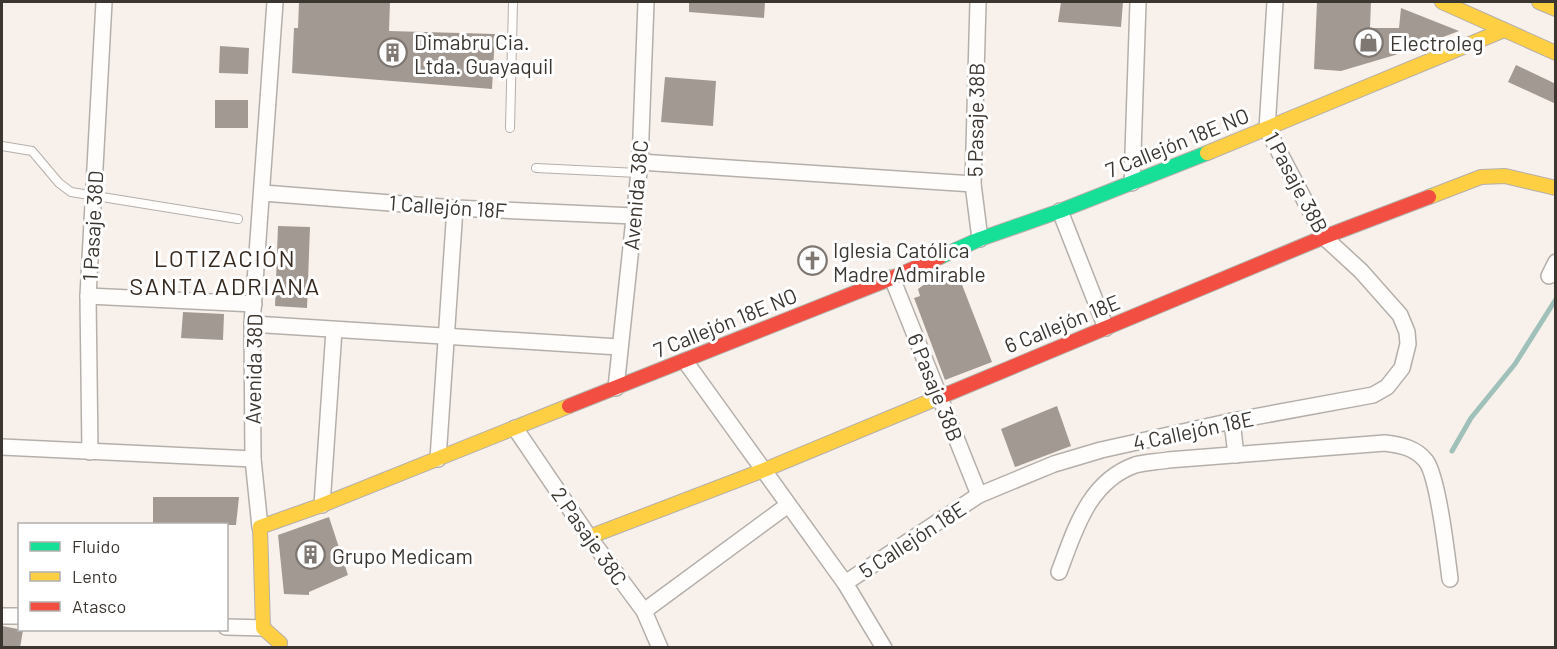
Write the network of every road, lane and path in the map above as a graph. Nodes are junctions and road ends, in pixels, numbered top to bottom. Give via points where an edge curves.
1 (104, 2) edge
2 (275, 2) edge
3 (513, 2) edge
4 (646, 2) edge
5 (978, 2) edge
6 (1138, 2) edge
7 (1275, 2) edge
8 (1442, 2) edge
9 (1539, 2) edge
10 (1556, 9) edge
11 (1504, 30) junction
12 (1556, 52) edge
13 (510, 128) dead end
14 (1267, 129) junction
15 (2, 146) edge
16 (639, 167) junction
17 (536, 168) dead end
18 (1132, 183) junction
19 (973, 184) junction
20 (1556, 188) edge
21 (262, 193) junction
22 (94, 197) junction
23 (455, 208) junction
24 (1060, 211) junction
25 (634, 216) junction
26 (238, 219) dead end
27 (1324, 237) junction
28 (980, 239) junction
29 (892, 278) junction
30 (88, 296) junction
31 (254, 304) junction
32 (252, 324) junction
33 (1106, 328) junction
34 (334, 330) junction
35 (445, 335) junction
36 (619, 346) junction
37 (685, 361) junction
38 (1402, 368) joint
39 (616, 388) junction
40 (940, 396) junction
41 (1232, 421) junction
42 (515, 428) junction
43 (2, 447) edge
44 (1101, 450) junction
45 (90, 452) junction
46 (1236, 455) junction
47 (253, 459) junction
48 (438, 459) junction
49 (764, 470) junction
50 (1112, 476) junction
51 (978, 495) junction
52 (322, 505) junction
53 (788, 505) junction
54 (260, 527) junction
55 (589, 537) junction
56 (1059, 572) dead end
57 (1450, 579) dead end
58 (845, 583) junction
59 (644, 611) junction
60 (2, 616) edge
61 (18, 616) edge
62 (228, 627) edge
63 (262, 628) junction
64 (285, 646) edge
65 (660, 648) edge
66 (884, 648) edge

1 - 22 street, 1 Pasaje 38D
2 - 21 street, Avenida 38D
3 - 13 lane
4 - 16 street, Avenida 38C
5 - 19 street, 5 Pasaje 38B
6 - 18 street
7 - 14 street, 1 Pasaje 38B
8 - 11 street
9 - 10 street
11 - 12 street
11 - 14 street, 7 Callejón 18E NO
14 - 18 street, 7 Callejón 18E NO
14 - 27 street, 1 Pasaje 38B
15 - 22 lane via 32,152 71,192
16 - 17 lane
16 - 19 street
16 - 25 street, Avenida 38C
18 - 24 street, 7 Callejón 18E NO
19 - 28 street, 5 Pasaje 38B
20 - 27 street, 6 Callejón 18E via 1505,176 1482,177
21 - 23 street, 1 Callejón 18F
21 - 31 street, Avenida 38D
22 - 26 lane
22 - 30 street, 1 Pasaje 38D
23 - 25 street, 1 Callejón 18F
23 - 35 street
24 - 28 street, 7 Callejón 18E NO
24 - 33 street
25 - 36 street, Avenida 38C
27 - 33 street, 6 Callejón 18E
27 - 38 street, 1 Pasaje 38B via 1400,315 1408,344
28 - 29 street, 7 Callejón 18E NO
29 - 37 street, 7 Callejón 18E NO
29 - 40 street, 6 Pasaje 38B
30 - 31 street
30 - 45 street, 1 Pasaje 38D
31 - 32 street, Avenida 38D
32 - 34 street
32 - 47 street, Avenida 38D
33 - 40 street, 6 Callejón 18E
34 - 35 street
34 - 52 street
35 - 36 street
35 - 48 street
36 - 39 street, Avenida 38C
37 - 39 street, 7 Callejón 18E NO
37 - 49 street
38 - 41 street, 4 Callejón 18E via 1387,387 1373,395
39 - 42 street, 7 Callejón 18E NO
40 - 49 street, 6 Callejón 18E
40 - 51 street, 6 Pasaje 38B
41 - 44 street, 4 Callejón 18E
41 - 46 street
42 - 48 street, 7 Callejón 18E NO
42 - 55 street, 2 Pasaje 38C
43 - 45 street
44 - 50 street
44 - 51 street, 4 Callejón 18E via 1054,464
45 - 47 street
46 - 50 street via 1136,465
46 - 57 street via 1385,443 1418,453 1428,463 1434,480
47 - 54 street, Avenida 38D
48 - 52 street, 7 Callejón 18E NO
49 - 53 street
49 - 55 street, 6 Callejón 18E
50 - 56 street via 1091,497
51 - 58 street, 5 Callejón 18E
52 - 54 street, 7 Callejón 18E NO
53 - 58 street
53 - 59 street
54 - 63 street, Avenida 38D
55 - 59 street, 2 Pasaje 38C
58 - 66 street
59 - 65 street, 2 Pasaje 38C
60 - 61 street
62 - 63 street
63 - 64 street

